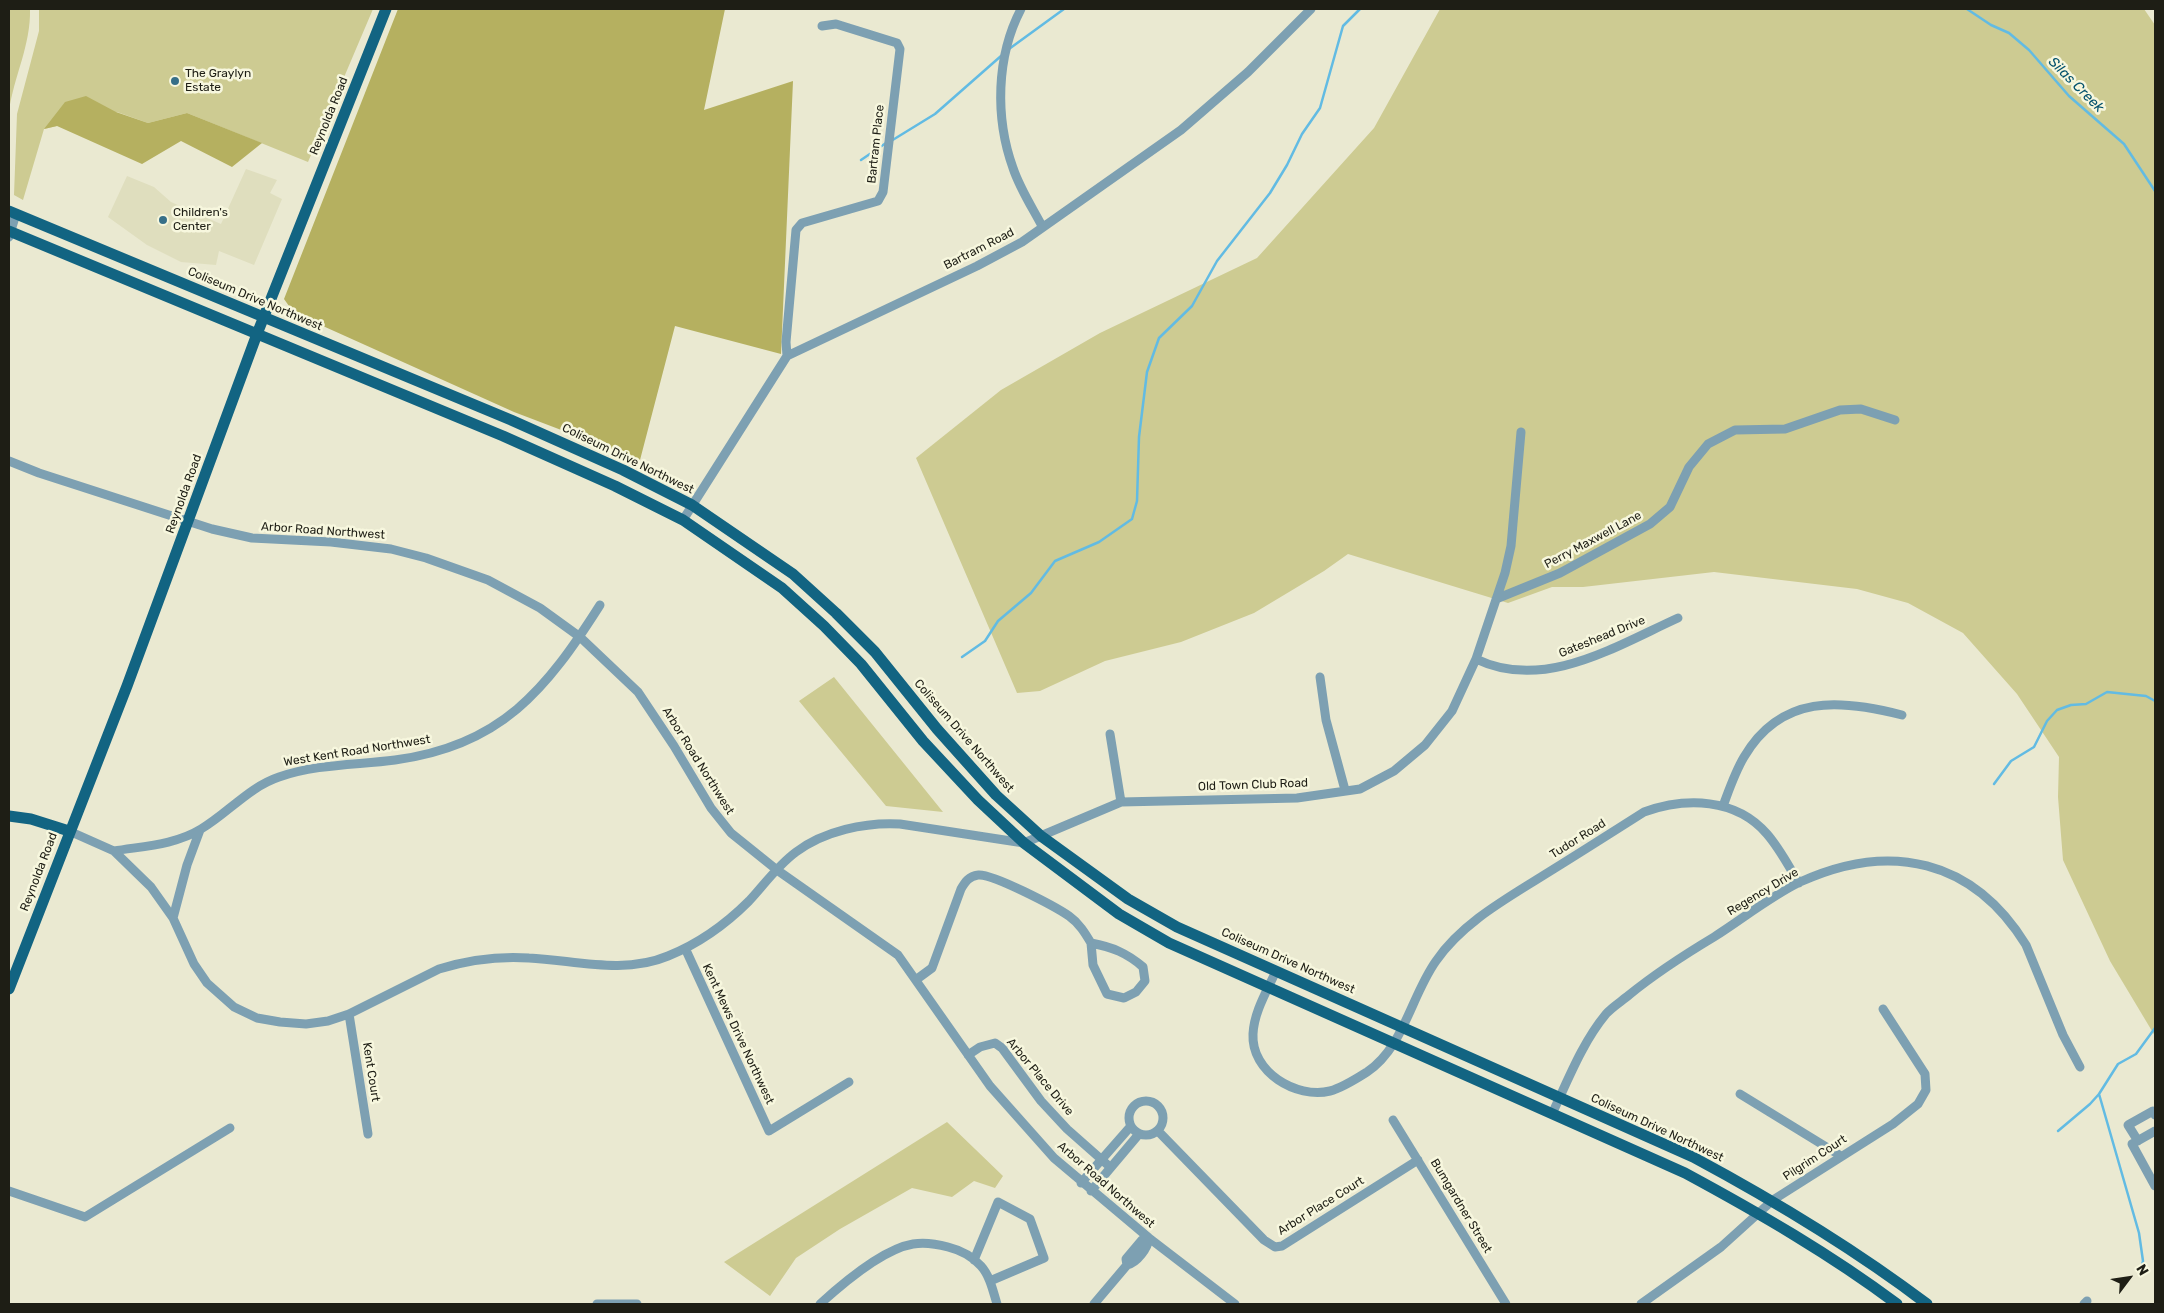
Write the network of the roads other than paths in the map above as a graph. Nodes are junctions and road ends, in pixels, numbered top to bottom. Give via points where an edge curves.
1 (386, 9) edge
2 (1021, 9) edge
3 (1311, 9) edge
4 (822, 26) dead end
5 (13, 212) edge
6 (1042, 226) junction
7 (10, 233) edge
8 (264, 318) junction
9 (257, 334) junction
10 (786, 356) junction
11 (1895, 420) dead end
12 (1521, 432) dead end
13 (9, 461) edge
14 (692, 505) junction
15 (683, 520) junction
16 (188, 523) junction
17 (1496, 598) junction
18 (600, 605) dead end
19 (1678, 618) dead end
20 (580, 637) junction
21 (1476, 659) junction
22 (1320, 678) dead end
23 (1902, 715) dead end
24 (1110, 734) dead end
25 (1345, 790) junction
26 (1121, 802) junction
27 (1723, 806) junction
28 (9, 816) edge
29 (200, 830) junction
30 (69, 831) junction
31 (1041, 836) junction
32 (1024, 843) junction
33 (114, 852) junction
34 (777, 870) junction
35 (1799, 883) junction
36 (173, 918) junction
37 (1091, 943) junction
38 (685, 948) junction
39 (1276, 971) junction
40 (917, 979) junction
41 (1269, 987) junction
42 (9, 989) edge
43 (1883, 1009) dead end
44 (349, 1014) junction
45 (1402, 1027) junction
46 (1394, 1043) junction
47 (968, 1055) junction
48 (2080, 1067) dead end
49 (849, 1082) dead end
50 (1740, 1094) dead end
51 (1559, 1098) junction
52 (1552, 1114) junction
53 (2155, 1115) edge
54 (1394, 1120) dead end
55 (1131, 1126) junction
56 (230, 1128) dead end
57 (2155, 1130) edge
58 (1158, 1131) junction
59 (368, 1134) dead end
60 (1139, 1134) junction
61 (2135, 1142) junction
62 (1841, 1156) junction
63 (1102, 1159) junction
64 (1418, 1160) junction
65 (1110, 1167) junction
66 (1082, 1183) junction
67 (2155, 1186) edge
68 (9, 1191) edge
69 (1091, 1191) junction
70 (1773, 1200) junction
71 (1759, 1213) junction
72 (1149, 1238) junction
73 (974, 1260) junction
74 (990, 1281) junction
75 (597, 1304) edge
76 (637, 1304) edge
77 (820, 1304) edge
78 (997, 1304) edge
79 (1094, 1304) edge
80 (1235, 1304) edge
81 (1506, 1304) edge
82 (1641, 1304) edge
83 (1897, 1304) edge
84 (1927, 1304) edge

1 - 8 main road, Reynolda Road
2 - 6 street via 1006,53 1000,106 1013,169
3 - 6 street, Bartram Road via 1251,70 1181,130
4 - 10 street, Bartram Place via 836,24 897,43 900,49 884,192 878,201 802,223 796,230
5 - 7 street
5 - 8 main road, Coliseum Drive Northwest
6 - 10 street, Bartram Road via 1022,242 977,266
7 - 9 main road
8 - 9 main road, Reynolda Road
8 - 14 main road, Coliseum Drive Northwest via 511,420
9 - 15 main road via 504,436
9 - 16 main road, Reynolda Road
10 - 14 street
11 - 17 street, Perry Maxwell Lane via 1861,410 1840,410 1785,429 1735,430 1708,444 1689,467 1670,508 1650,524 1560,572
12 - 17 street, Old Town Club Road via 1511,546
13 - 16 street, Arbor Road Northwest
14 - 15 street
14 - 31 main road, Coliseum Drive Northwest via 793,574 836,613 875,652 996,795
15 - 32 main road via 782,588 824,626 862,664 923,740 978,800
16 - 20 street, Arbor Road Northwest via 252,538 331,542 391,549 426,558 524,597
16 - 30 main road, Reynolda Road via 128,686
17 - 21 street, Old Town Club Road
18 - 20 street, West Kent Road Northwest
19 - 21 street, Gateshead Drive via 1555,669 1506,669
20 - 29 street, West Kent Road Northwest via 536,693 482,734 433,753 313,769 278,777 239,800
20 - 34 street, Arbor Road Northwest via 642,699 720,822
21 - 25 street, Old Town Club Road via 1452,711 1426,745 1394,771 1360,788
22 - 25 street via 1326,720
23 - 27 street via 1872,707 1828,703 1782,718 1752,744 1736,772
24 - 26 street
25 - 26 street, Old Town Club Road via 1296,798
26 - 31 street, Old Town Club Road
27 - 35 street, Tudor Road via 1760,827
27 - 45 street, Tudor Road via 1694,801 1667,804 1644,812 1471,923 1436,961
28 - 30 main road
29 - 33 street, West Kent Road Northwest via 172,842
29 - 36 street
30 - 33 street
30 - 42 main road, Reynolda Road
31 - 32 street, Old Town Club Road
31 - 39 main road, Coliseum Drive Northwest via 1128,899 1177,927
32 - 34 street via 900,824 878,824 844,830 810,843 796,851
32 - 41 main road via 1118,914 1169,943
33 - 36 street via 151,887
34 - 38 street via 732,917
34 - 40 street, Arbor Road Northwest via 882,942 898,955
35 - 48 street, Regency Drive via 1856,862 1888,860 1928,866 1979,891 2005,916 2026,946
35 - 51 street, Regency Drive via 1654,975 1608,1012 1585,1045
36 - 44 street via 194,964 207,982 234,1007 257,1018 306,1024
37 - 37 street via 1093,965 1107,994 1124,998 1136,992 1145,981 1143,967 1114,948
37 - 40 street via 1079,925 1056,908 1002,881 987,875 975,875 961,889 932,968
38 - 44 street via 666,958 630,965 602,966 527,958 454,964
38 - 49 street, Kent Mews Drive Northwest via 770,1131
39 - 41 street, Tudor Road
39 - 45 main road, Coliseum Drive Northwest
40 - 47 street, Arbor Road Northwest
41 - 46 main road
41 - 46 street, Tudor Road via 1256,1015 1253,1043 1268,1072 1295,1090 1319,1093 1339,1088 1380,1062
43 - 62 street, Pilgrim Court via 1922,1066 1926,1090 1912,1110
44 - 59 street, Kent Court
45 - 46 street, Tudor Road
45 - 51 main road, Coliseum Drive Northwest
46 - 52 main road
47 - 63 street, Arbor Place Drive via 980,1047 995,1044 1002,1048 1041,1101
47 - 66 street, Arbor Road Northwest via 1022,1124
50 - 62 street
51 - 52 street, Regency Drive
51 - 70 main road, Coliseum Drive Northwest via 1693,1157
52 - 71 main road via 1685,1173
53 - 61 street via 2153,1111 2128,1125
54 - 64 street, Bumgardner Street
55 - 58 street via 1132,1109 1141,1102 1152,1102 1163,1114
55 - 60 street
55 - 63 street
56 - 68 street via 85,1217
57 - 61 street
58 - 60 street via 1150,1135
58 - 64 street, Arbor Place Court via 1264,1240 1275,1247 1282,1246
60 - 65 street
61 - 67 street
62 - 70 street, Pilgrim Court
63 - 65 street, Arbor Place Drive
63 - 66 street
64 - 81 street, Bumgardner Street
65 - 69 street
66 - 69 street, Arbor Road Northwest
69 - 72 street, Arbor Road Northwest
70 - 71 street, Pilgrim Court
70 - 84 main road, Coliseum Drive Northwest via 1853,1250
71 - 82 street, Pilgrim Court via 1720,1247
71 - 83 main road via 1843,1265
72 - 79 street via 1148,1245 1133,1264 1127,1265
72 - 80 street, Arbor Road Northwest
73 - 74 street
73 - 74 street via 998,1202 1030,1219 1044,1258
73 - 77 street via 956,1249 913,1244 870,1265
74 - 78 street
75 - 76 street

